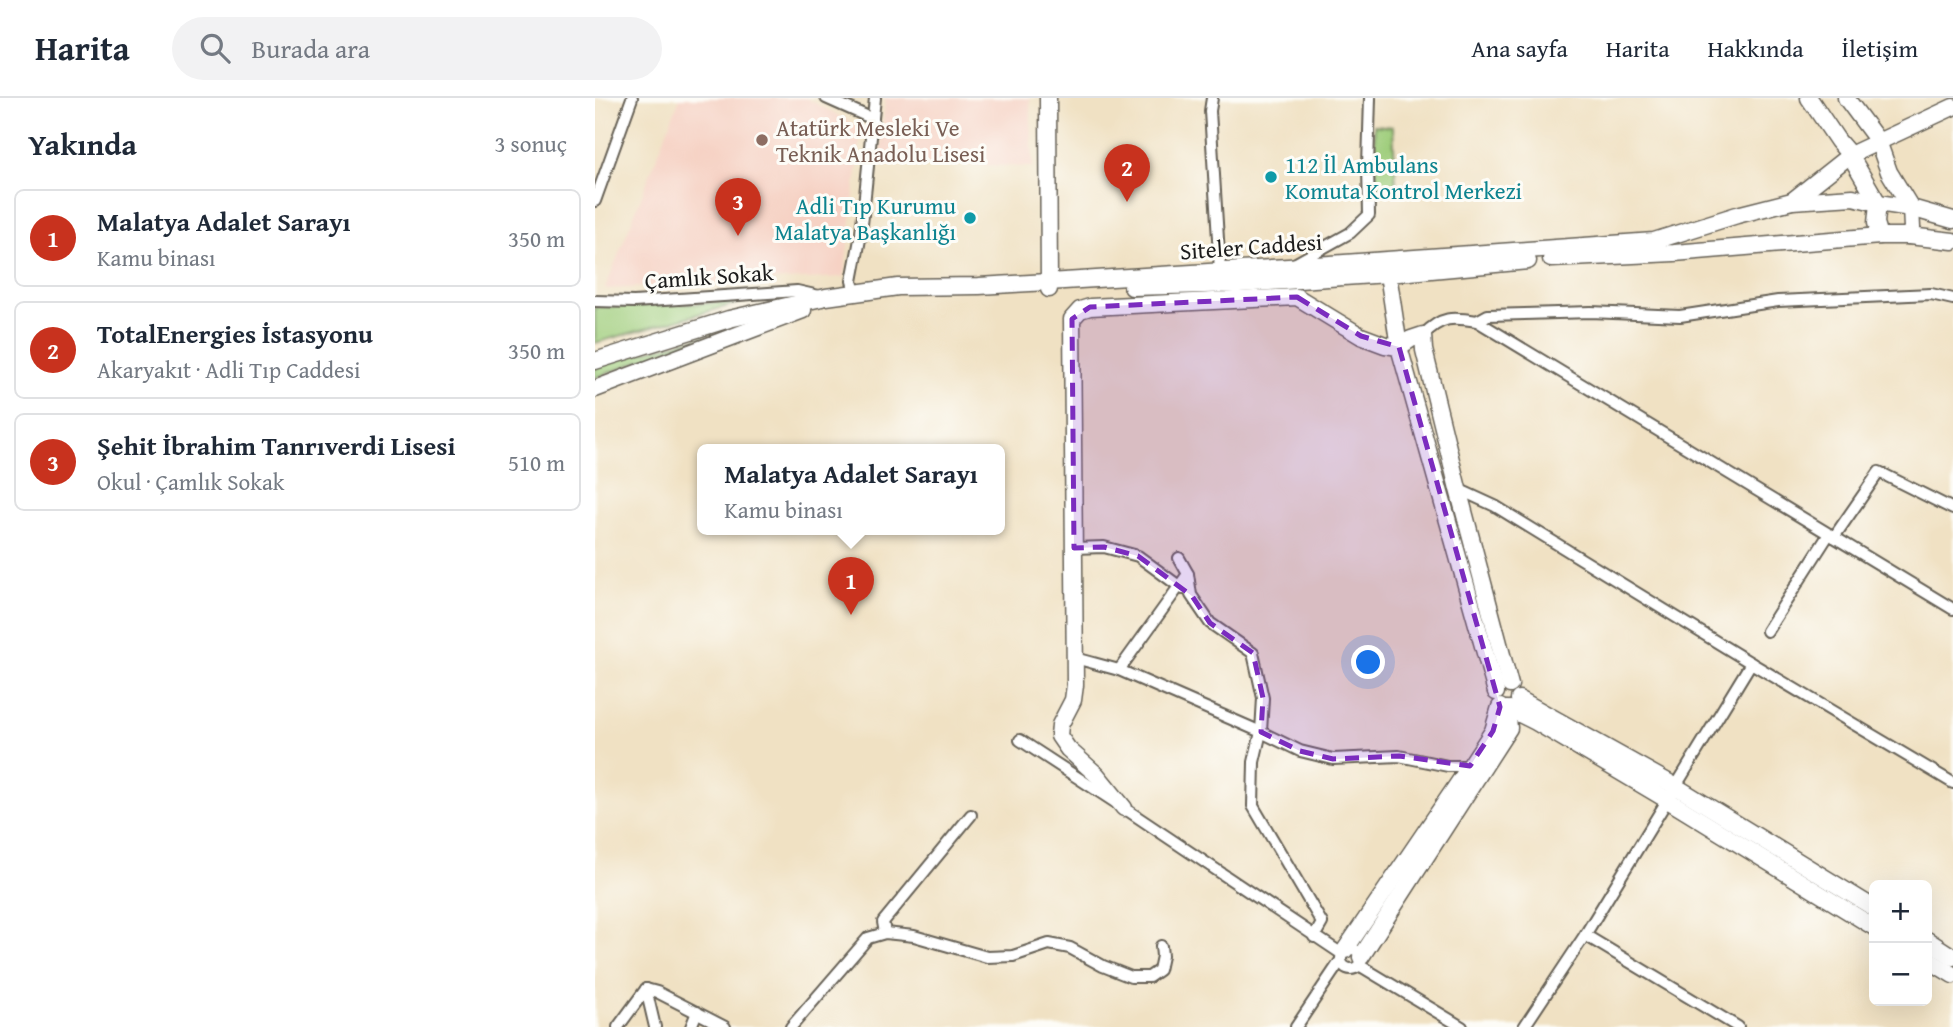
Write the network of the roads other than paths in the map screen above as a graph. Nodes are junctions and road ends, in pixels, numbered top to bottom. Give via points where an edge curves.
1 (632, 98) edge
2 (827, 98) edge
3 (875, 98) edge
4 (1048, 98) edge
5 (1055, 98) edge
6 (1212, 98) edge
7 (1370, 98) edge
8 (1809, 98) edge
9 (1846, 98) edge
10 (1953, 107) edge
11 (873, 119) junction
12 (1878, 141) junction
13 (1850, 155) junction
14 (595, 201) edge
15 (1791, 201) junction
16 (1878, 203) junction
17 (1911, 208) junction
18 (1953, 220) edge
19 (1880, 236) junction
20 (1909, 236) junction
21 (1953, 241) edge
22 (1288, 267) junction
23 (1220, 271) junction
24 (1388, 274) junction
25 (1052, 285) junction
26 (855, 292) junction
27 (826, 297) junction
28 (1953, 299) edge
29 (595, 301) edge
30 (1478, 321) junction
31 (1423, 335) junction
32 (1399, 347) junction
33 (595, 361) edge
34 (595, 389) edge
35 (1458, 489) junction
36 (1953, 509) edge
37 (1831, 536) junction
38 (1074, 548) junction
39 (1179, 558) dead end
40 (1188, 575) junction
41 (1180, 587) junction
42 (1191, 595) junction
43 (1953, 610) edge
44 (1767, 631) dead end
45 (1075, 657) junction
46 (1751, 663) junction
47 (1119, 670) junction
48 (1507, 700) junction
49 (1261, 732) junction
50 (1020, 740) dead end
51 (1471, 766) junction
52 (1953, 783) edge
53 (1671, 793) junction
54 (1124, 808) junction
55 (971, 815) dead end
56 (1869, 905) edge
57 (1869, 924) edge
58 (885, 933) junction
59 (1585, 935) junction
60 (1314, 937) junction
61 (1932, 943) edge
62 (1161, 946) dead end
63 (1342, 955) junction
64 (1953, 957) edge
65 (1360, 961) junction
66 (1932, 962) edge
67 (1953, 975) edge
68 (646, 989) junction
69 (697, 1012) junction
70 (618, 1027) edge
71 (655, 1027) edge
72 (691, 1027) edge
73 (725, 1027) edge
74 (791, 1027) edge
75 (1296, 1027) edge
76 (1462, 1027) edge
77 (1524, 1027) edge
78 (1738, 1027) edge

1 - 14 street
2 - 11 street
3 - 11 street
4 - 25 street
5 - 25 street via 1057,248
6 - 23 street
7 - 22 street via 1369,215 1350,233
8 - 13 street
9 - 12 street
10 - 12 street
11 - 26 street via 852,281
12 - 13 street
12 - 17 street via 1889,172
13 - 15 street
13 - 16 street
15 - 16 street, Siteler Caddesi via 1853,197
15 - 22 street, Siteler Caddesi via 1654,241
16 - 17 street, Siteler Caddesi
16 - 19 street
17 - 18 street, Siteler Caddesi
17 - 20 street
19 - 20 street, Siteler Caddesi
19 - 24 street, Siteler Caddesi
20 - 21 street, Siteler Caddesi
22 - 23 street, Siteler Caddesi
23 - 25 street, Siteler Caddesi
24 - 25 street, Siteler Caddesi via 1239,284
24 - 32 street
25 - 26 street, Siteler Caddesi
25 - 34 street, Siteler Caddesi via 874,296 808,309
26 - 27 street, Siteler Caddesi
27 - 29 street, Çamlık Sokak via 797,291
27 - 33 street, Siteler Caddesi via 729,319
28 - 30 street via 1931,294 1778,301 1680,316 1591,312 1488,315
30 - 31 street via 1455,318 1435,323
30 - 37 street
31 - 32 street
31 - 35 street
32 - 38 street via 1360,336 1297,297 1080,310 1072,319
32 - 48 street
35 - 46 street via 1495,506
35 - 48 street
36 - 37 street via 1879,472
37 - 43 street
37 - 44 street
38 - 41 street via 1104,547 1139,556
38 - 45 street
39 - 40 street
40 - 41 street
40 - 42 street
41 - 42 street
41 - 47 street
42 - 49 street via 1210,623 1253,653 1263,698
45 - 47 street
45 - 54 street via 1073,700 1059,736
46 - 52 street
46 - 53 street
47 - 49 street
48 - 51 street
48 - 53 street via 1536,722
48 - 65 street via 1509,727
49 - 51 street via 1300,751 1333,759 1399,756
49 - 60 street via 1254,762 1253,806 1322,923
50 - 54 street
51 - 63 street
53 - 56 street
53 - 57 street
53 - 59 street
54 - 60 street
55 - 58 street via 883,922
58 - 62 street via 914,936 987,957 1013,956 1049,944 1070,948 1131,977 1149,977 1159,970
58 - 74 street via 868,938
59 - 77 street
59 - 78 street
60 - 63 street
61 - 64 street
63 - 65 street via 1355,949
63 - 65 street via 1346,968 1353,969
63 - 75 street
65 - 76 street
66 - 67 street
68 - 69 street
68 - 70 street
68 - 71 street
69 - 72 street
69 - 73 street

